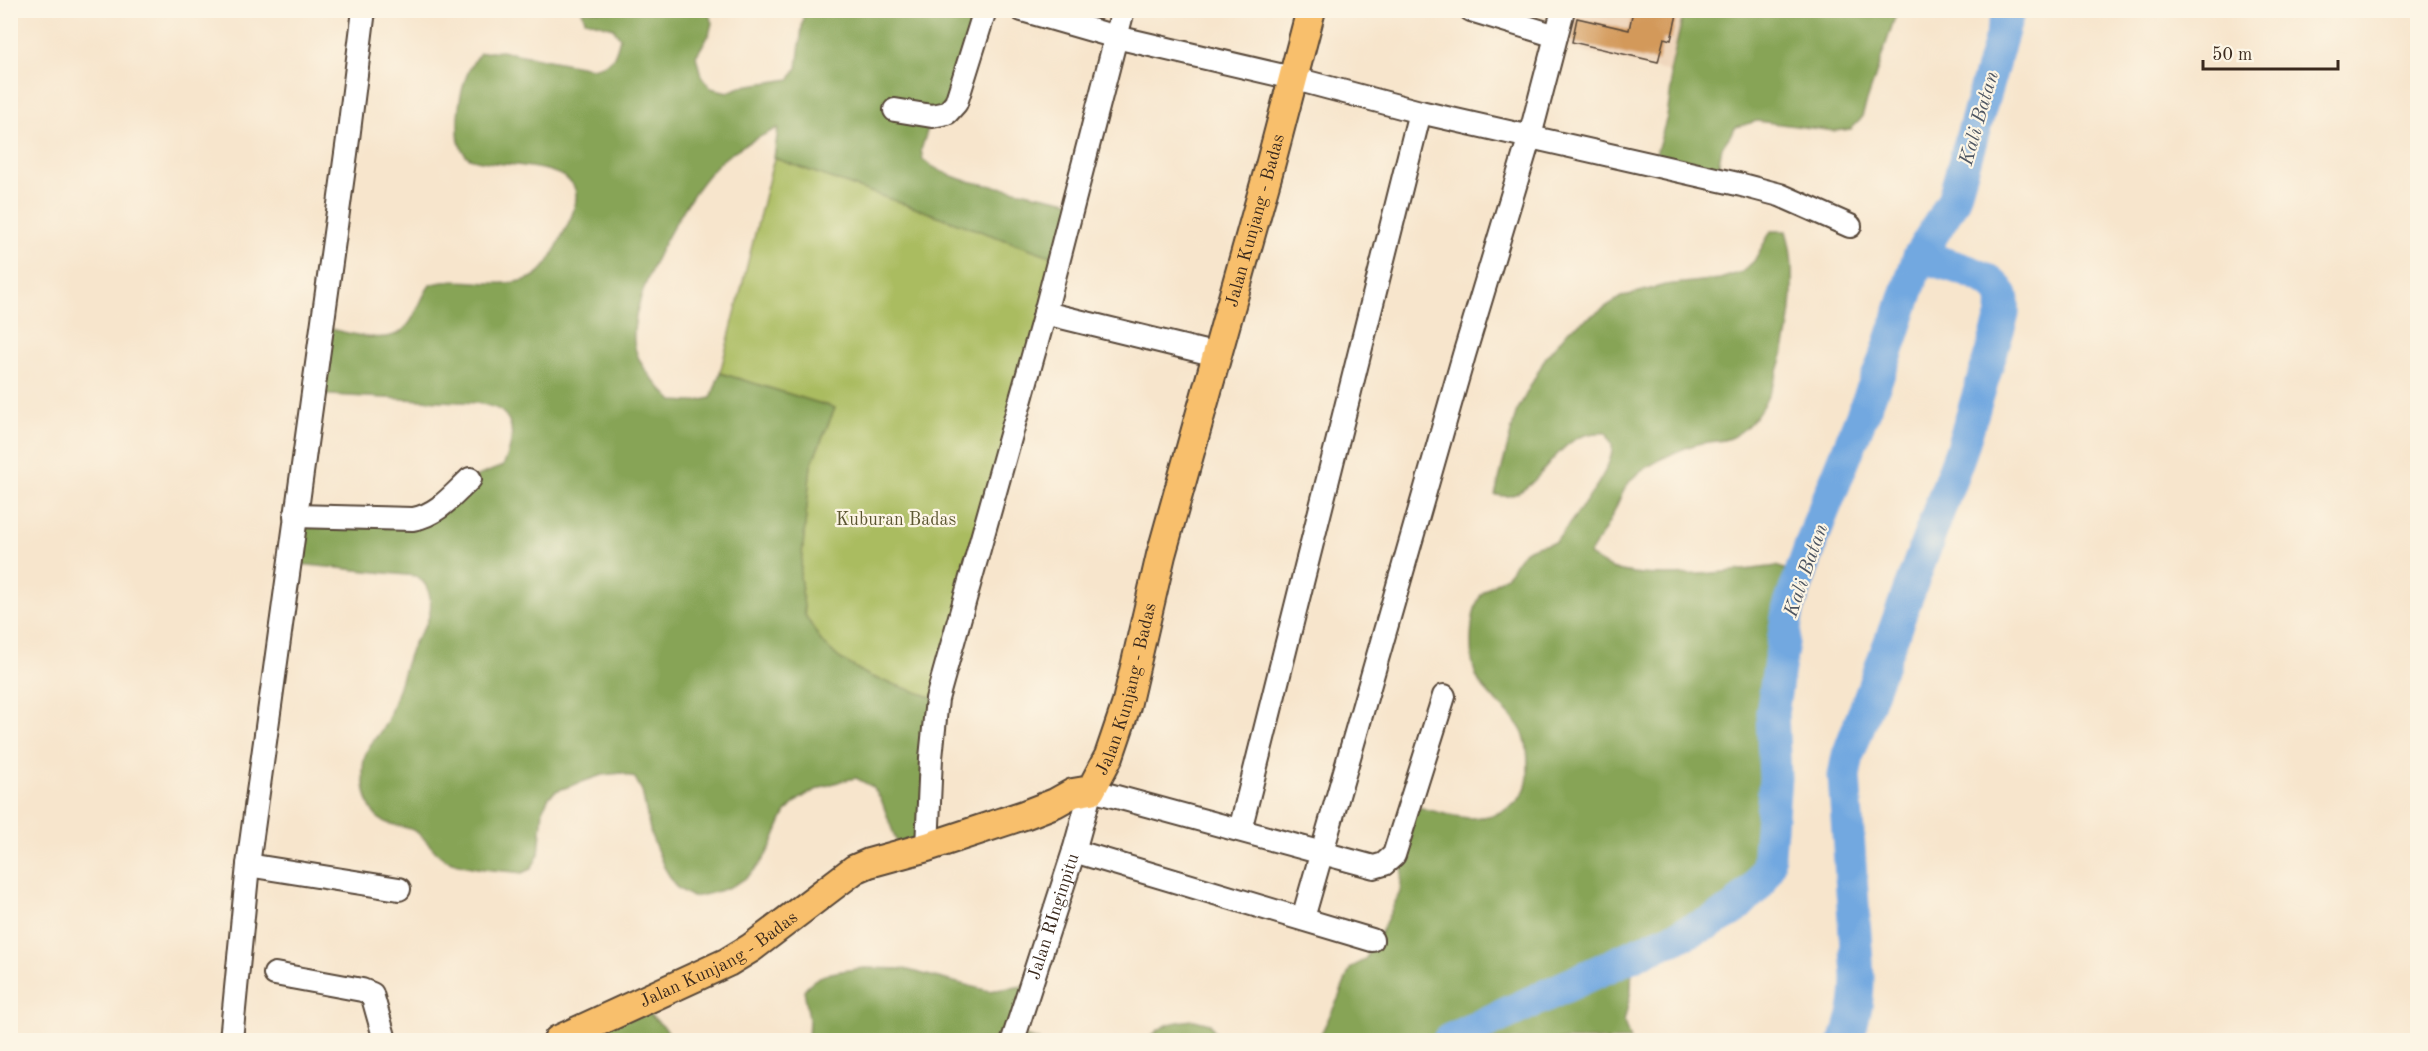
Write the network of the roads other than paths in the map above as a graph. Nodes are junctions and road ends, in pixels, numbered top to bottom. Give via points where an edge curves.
1 (364, 10) edge
2 (985, 10) edge
3 (1022, 10) edge
4 (1123, 10) edge
5 (1311, 10) edge
6 (1471, 10) edge
7 (1563, 10) edge
8 (1556, 36) junction
9 (1116, 37) junction
10 (1292, 78) junction
11 (895, 110) dead end
12 (1420, 112) junction
13 (1530, 136) junction
14 (1850, 226) dead end
15 (1045, 314) junction
16 (1217, 355) junction
17 (470, 479) dead end
18 (295, 516) junction
19 (1444, 696) dead end
20 (1091, 790) junction
21 (1240, 830) junction
22 (927, 847) junction
23 (1074, 851) junction
24 (1323, 852) junction
25 (248, 865) junction
26 (399, 889) dead end
27 (1304, 918) junction
28 (1372, 940) dead end
29 (275, 974) dead end
30 (1014, 1037) edge
31 (231, 1041) edge
32 (385, 1041) edge
33 (558, 1041) edge

1 - 18 street
2 - 11 street via 956,103 947,113 932,116
3 - 9 street
4 - 9 street
5 - 10 main road, Jalan Kunjang - Badas
6 - 8 street
7 - 8 street
8 - 13 street
9 - 10 street
9 - 15 street
10 - 12 street
10 - 16 main road, Jalan Kunjang - Badas
12 - 13 street
12 - 21 street
13 - 14 street via 1752,187
13 - 24 street
15 - 16 street
15 - 22 street via 937,699
16 - 20 main road, Jalan Kunjang - Badas via 1161,555 1126,706 1109,756
17 - 18 street via 425,517
18 - 25 street
19 - 24 street via 1394,855 1374,867
20 - 21 street
20 - 22 main road, Jalan Kunjang - Badas via 1073,793 1055,803
20 - 23 street, Jalan RInginpitu
21 - 24 street
22 - 33 main road, Jalan Kunjang - Badas via 855,869 728,962
23 - 27 street
23 - 30 street, Jalan RInginpitu
24 - 27 street
25 - 26 street
25 - 31 street
27 - 28 street
29 - 32 street via 372,994

